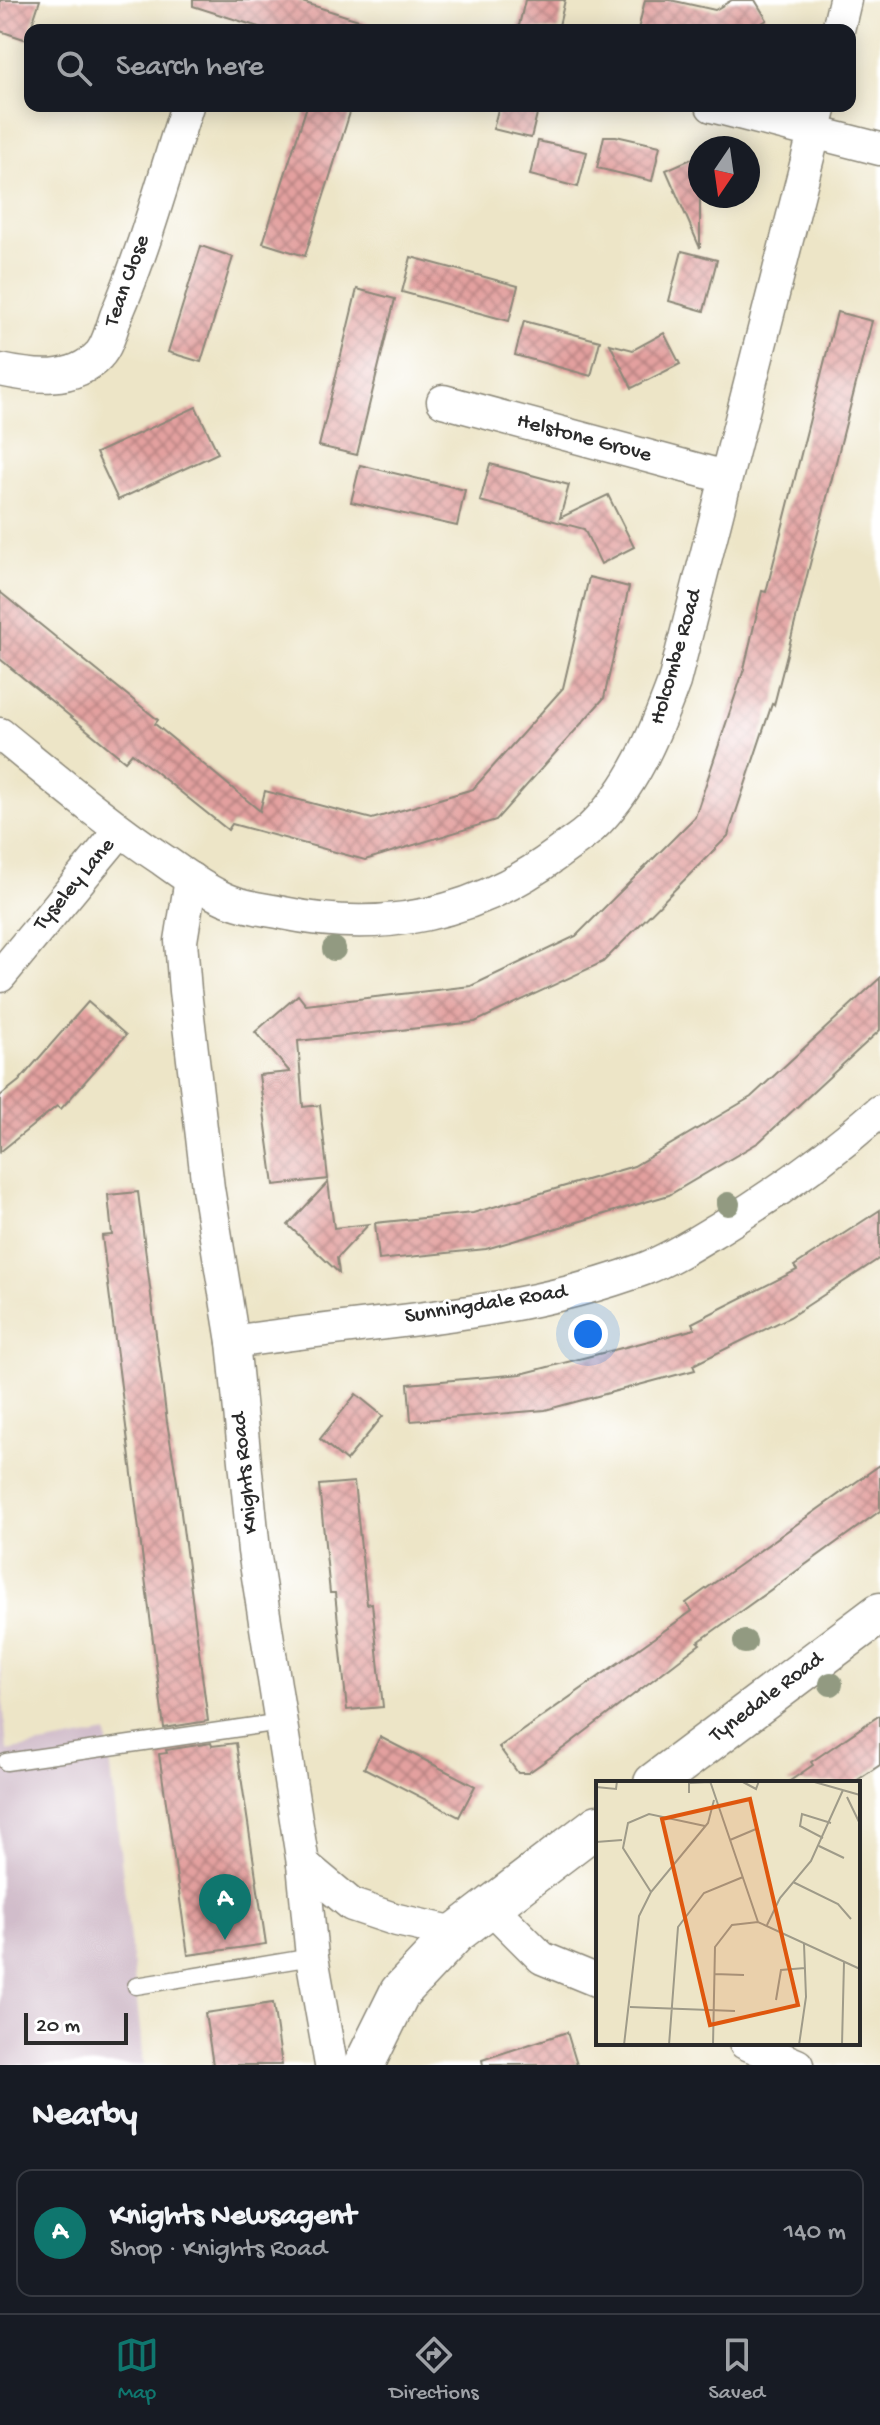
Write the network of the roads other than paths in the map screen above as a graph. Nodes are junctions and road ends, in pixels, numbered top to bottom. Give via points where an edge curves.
1 (845, 0) edge
2 (839, 24) edge
3 (185, 112) edge
4 (761, 112) edge
5 (818, 119) edge
6 (880, 149) edge
7 (0, 370) edge
8 (443, 401) dead end
9 (725, 477) junction
10 (0, 734) edge
11 (120, 831) junction
12 (191, 879) junction
13 (0, 976) edge
14 (880, 1111) edge
15 (233, 1342) junction
16 (880, 1613) edge
17 (281, 1722) junction
18 (6, 1762) dead end
19 (657, 1781) edge
20 (596, 1826) edge
21 (303, 1864) junction
22 (490, 1906) junction
23 (456, 1933) junction
24 (312, 1957) junction
25 (596, 1980) edge
26 (136, 1986) dead end
27 (750, 2045) edge
28 (331, 2065) edge
29 (364, 2065) edge
30 (797, 2065) edge

1 - 2 street
3 - 7 street, Tean Close via 101,354 60,375
4 - 5 street
5 - 6 street
5 - 9 street, Holcombe Road
8 - 9 street, Helstone Grove
9 - 12 street, Holcombe Road via 674,682 656,732 610,807 577,839 495,892 450,909 387,922 321,921 266,910 221,897
10 - 11 street, Holcombe Road
11 - 12 street, Holcombe Road
11 - 13 street, Tyseley Lane
12 - 15 street, Knights Road via 181,941 185,991
14 - 15 street, Sunningdale Road via 785,1187 647,1268 536,1301
15 - 17 street, Knights Road via 254,1551
16 - 19 street, Tynedale Road
17 - 18 lane
17 - 21 street, Knights Road
20 - 22 street
21 - 23 street via 352,1905
21 - 24 street, Knights Road
22 - 23 street
22 - 25 street via 542,1958
23 - 29 street via 400,1992
24 - 26 lane
24 - 28 street, Knights Road
27 - 30 street

